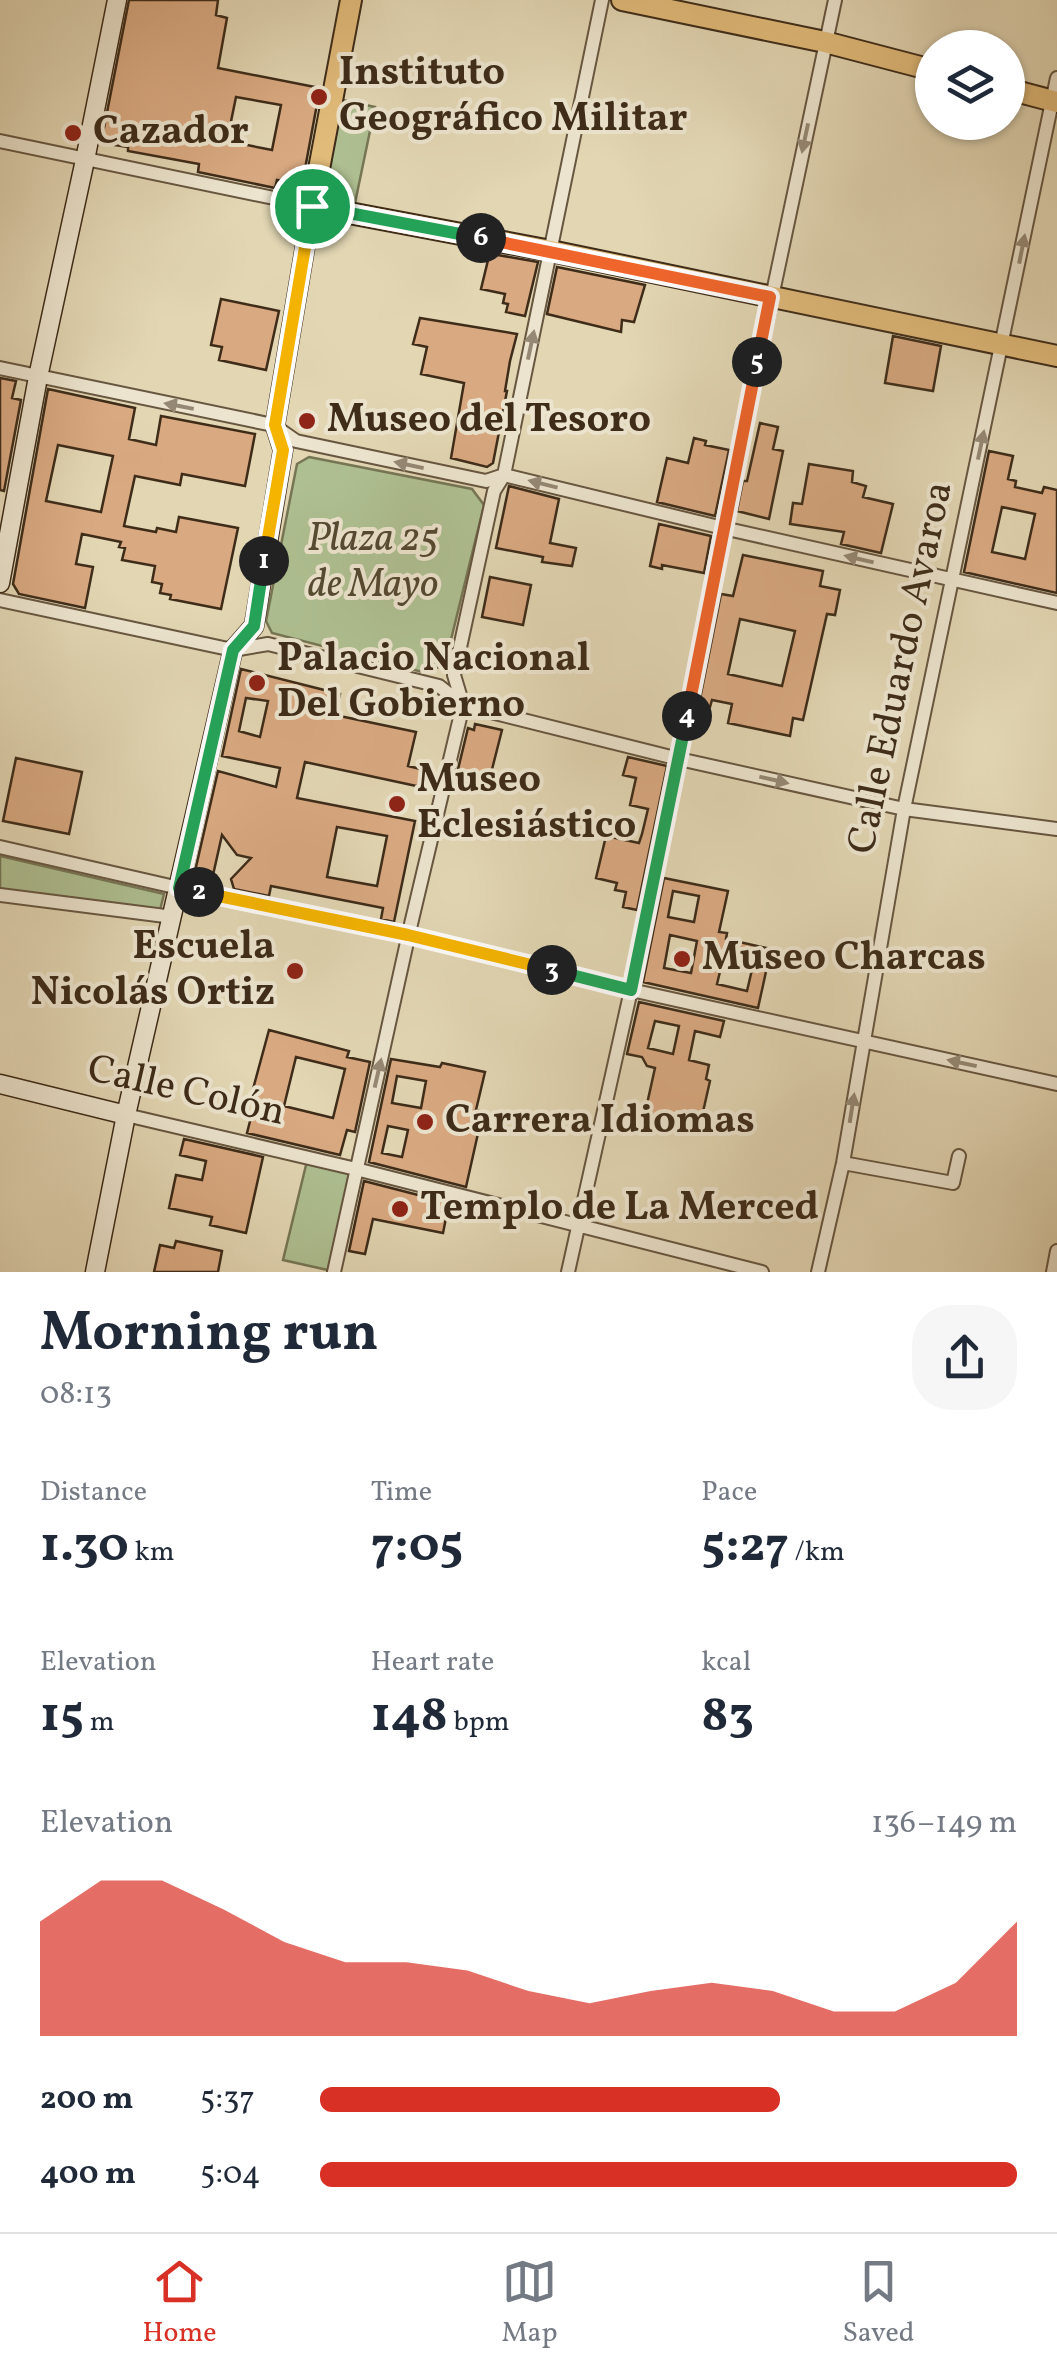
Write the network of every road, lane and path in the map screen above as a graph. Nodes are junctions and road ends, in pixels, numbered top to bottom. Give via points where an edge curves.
1 (117, 0) edge
2 (350, 0) edge
3 (602, 0) edge
4 (622, 0) edge
5 (835, 0) edge
6 (825, 42) junction
7 (915, 66) edge
8 (1057, 78) edge
9 (1025, 93) edge
10 (1054, 101) edge
11 (0, 141) edge
12 (85, 160) junction
13 (312, 206) junction
14 (551, 251) junction
15 (770, 297) junction
16 (1002, 344) junction
17 (1057, 356) edge
18 (0, 368) edge
19 (38, 377) junction
20 (275, 425) junction
21 (504, 475) junction
22 (723, 528) junction
23 (952, 580) junction
24 (0, 583) edge
25 (0, 600) edge
26 (1057, 603) edge
27 (233, 650) junction
28 (463, 705) junction
29 (679, 759) junction
30 (904, 809) junction
31 (1057, 829) edge
32 (0, 847) edge
33 (179, 888) junction
34 (0, 896) edge
35 (173, 918) junction
36 (408, 935) junction
37 (631, 990) junction
38 (863, 1042) junction
39 (0, 1084) edge
40 (1057, 1084) edge
41 (126, 1115) junction
42 (959, 1156) dead end
43 (842, 1164) junction
44 (356, 1169) junction
45 (578, 1226) junction
46 (1057, 1250) edge
47 (95, 1272) edge
48 (334, 1272) edge
49 (568, 1272) edge
50 (762, 1272) edge
51 (818, 1272) edge
52 (1053, 1272) edge

1 - 12 main road
2 - 13 main road
3 - 14 street
4 - 6 main road
5 - 6 street
6 - 7 main road
6 -> 15 street
8 - 10 street, Calle Eduardo Avaroa
9 - 10 main road
16 -> 10 street, Calle Eduardo Avaroa
11 - 12 street
12 - 13 street
12 - 19 main road
13 - 14 main road
13 - 20 main road
14 - 15 main road
21 -> 14 street
15 - 16 main road
15 - 22 street
16 - 17 main road
23 -> 16 street, Calle Eduardo Avaroa
18 - 19 street
20 -> 19 street
19 - 24 main road
21 -> 20 street via 486,481 296,441
20 - 27 main road via 283,450 254,626
22 -> 21 street
21 - 28 street via 494,491 454,675
23 -> 22 street
22 - 29 street
23 - 26 street
23 - 30 street, Calle Eduardo Avaroa
25 - 27 street
27 - 28 street via 268,644 440,686
27 - 33 main road
28 - 29 street
28 - 36 street
29 -> 30 street
29 - 37 street
30 - 31 street
30 - 38 street, Calle Eduardo Avaroa
32 - 33 street
33 - 35 main road
33 - 36 street
34 - 35 street
35 - 41 main road
36 - 37 street
44 -> 36 street
37 - 38 street
37 - 45 street
40 -> 38 street
43 -> 38 street, Calle Eduardo Avaroa
39 - 41 main road, Calle Colón
41 - 44 street, Calle Colón
41 - 47 main road
42 - 43 street via 953,1184
43 - 51 street, Calle Eduardo Avaroa
44 - 45 street, Calle Colón
44 - 48 street
45 - 49 street
45 - 50 street, Calle Colón
46 - 52 street

